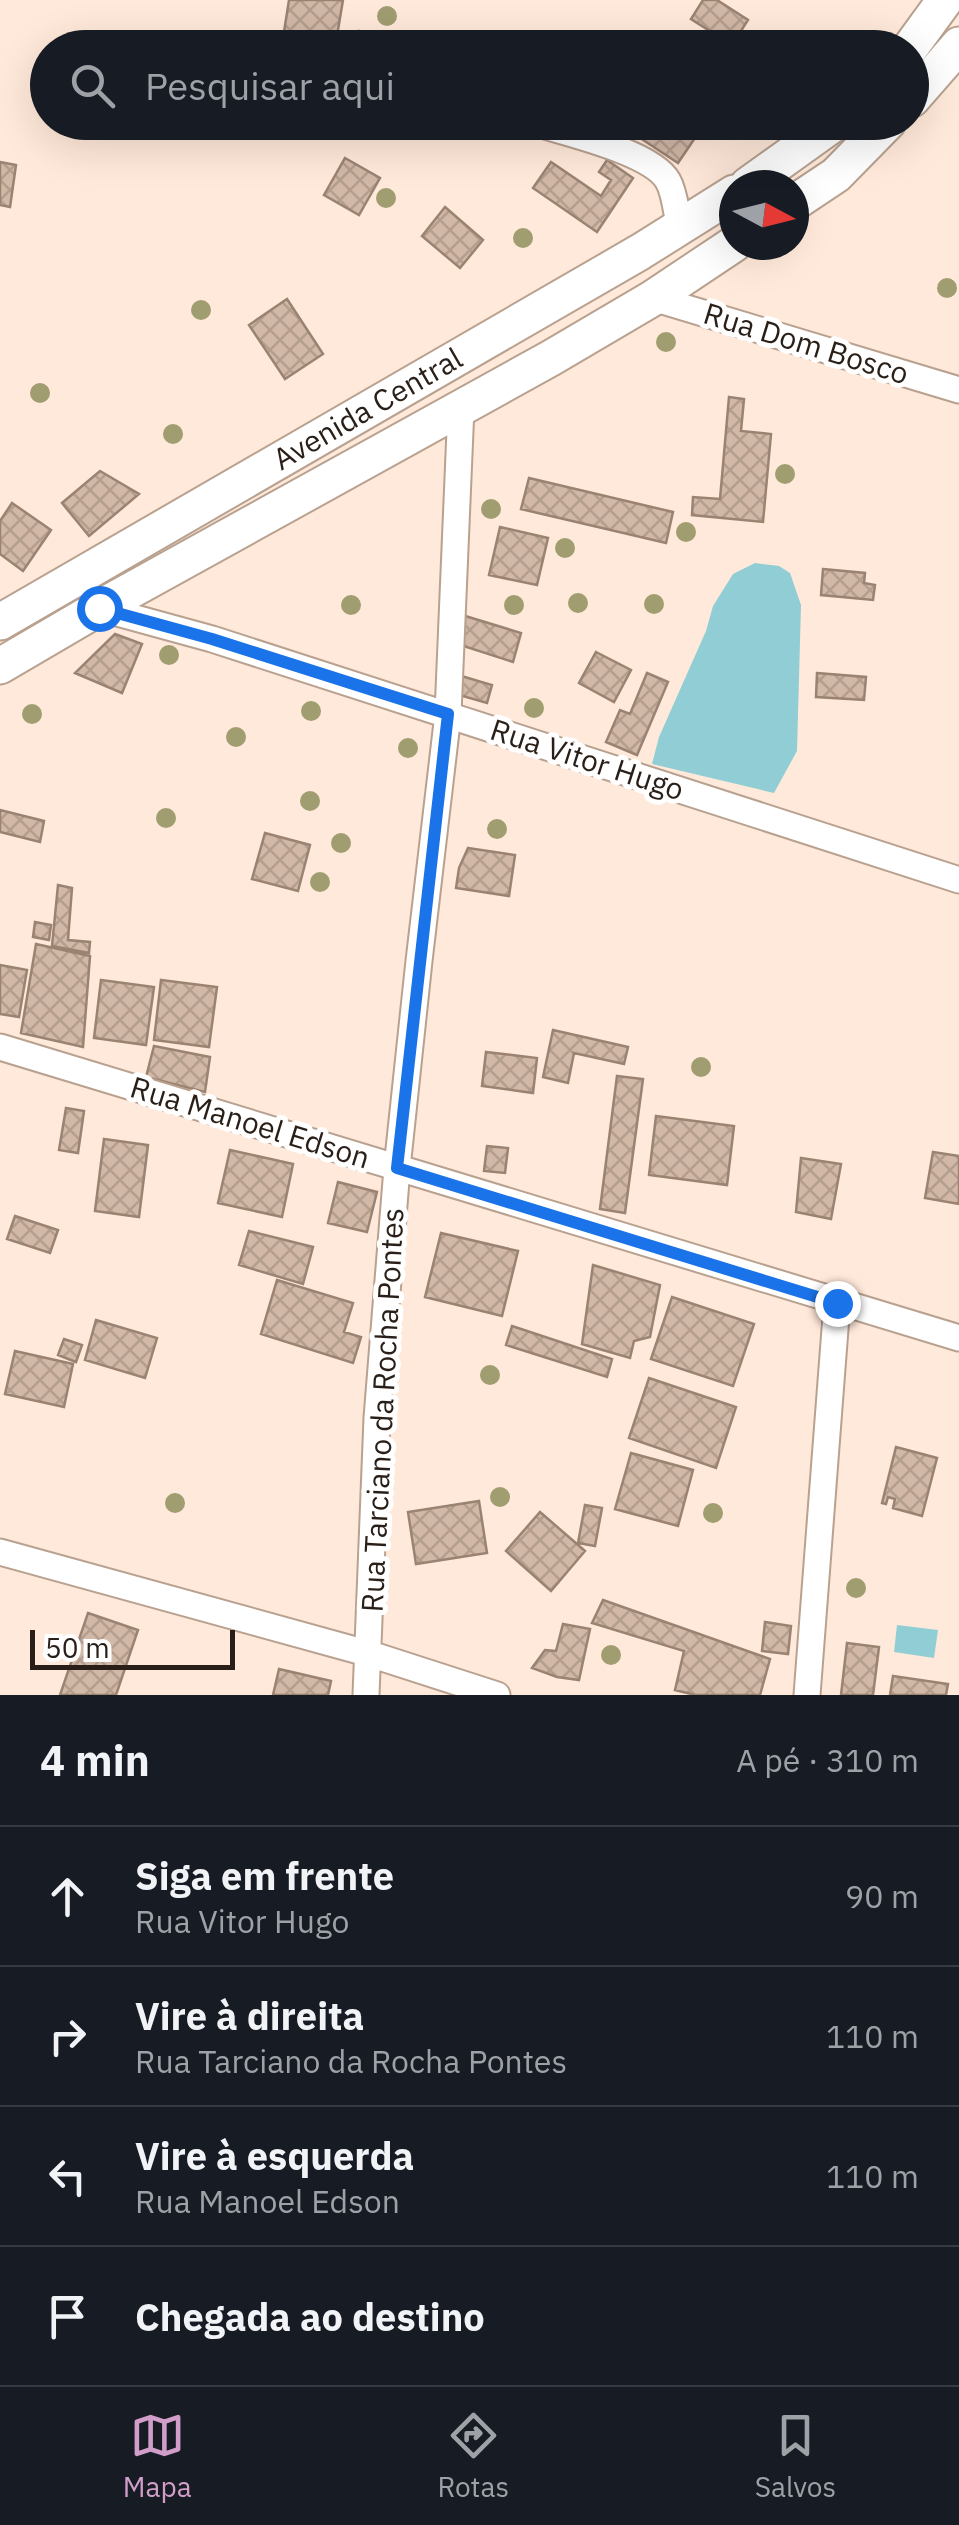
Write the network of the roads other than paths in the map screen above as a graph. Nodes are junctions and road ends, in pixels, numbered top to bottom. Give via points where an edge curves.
1 (945, 0) edge
2 (923, 30) edge
3 (959, 45) edge
4 (929, 79) edge
5 (593, 140) edge
6 (811, 140) edge
7 (871, 140) edge
8 (769, 170) edge
9 (809, 193) edge
10 (719, 203) edge
11 (680, 227) junction
12 (719, 254) edge
13 (654, 298) junction
14 (959, 390) edge
15 (461, 407) junction
16 (99, 608) junction
17 (0, 622) edge
18 (0, 666) edge
19 (448, 714) junction
20 (959, 880) edge
21 (0, 1047) edge
22 (397, 1168) junction
23 (837, 1303) junction
24 (959, 1338) edge
25 (0, 1552) edge
26 (370, 1654) junction
27 (366, 1695) edge
28 (497, 1695) edge
29 (806, 1695) edge

1 - 2 main road
3 - 4 main road
5 - 11 street via 646,161 668,180
6 - 8 main road
7 - 9 main road
10 - 11 main road, Avenida Central
11 - 17 main road, Avenida Central
12 - 13 main road, Avenida Central
13 - 14 street, Rua Dom Bosco
13 - 15 main road, Avenida Central
15 - 16 main road, Avenida Central
15 - 19 street, Rua Tarciano da Rocha Pontes
16 - 18 main road, Avenida Central
16 - 19 street, Rua Vitor Hugo
19 - 20 street, Rua Vitor Hugo
19 - 22 street, Rua Tarciano da Rocha Pontes
21 - 22 street, Rua Manoel Edson
22 - 23 street, Rua Manoel Edson
22 - 26 street, Rua Tarciano da Rocha Pontes via 377,1418
23 - 24 street, Rua Manoel Edson
23 - 29 street
25 - 26 street
26 - 27 street, Rua Tarciano da Rocha Pontes
26 - 28 street

